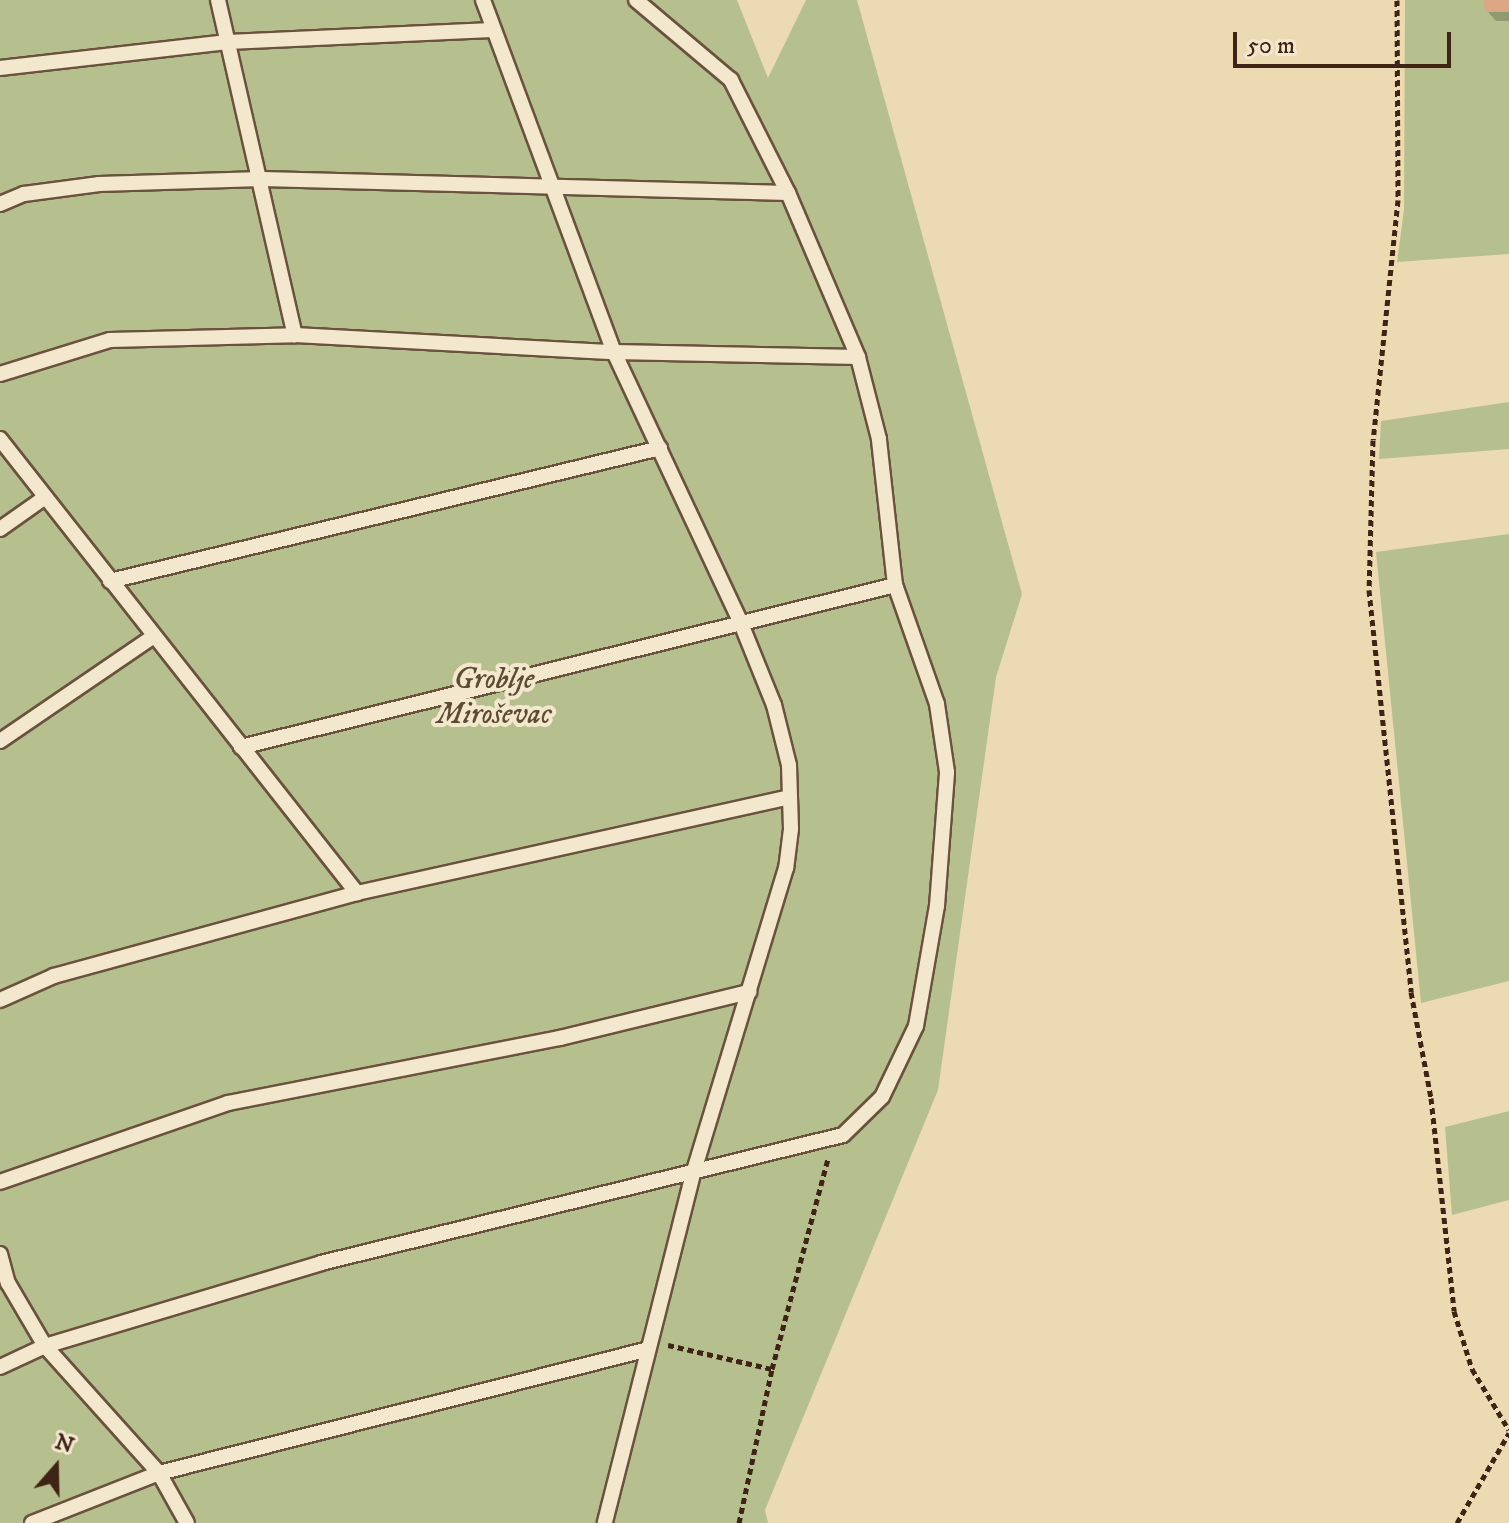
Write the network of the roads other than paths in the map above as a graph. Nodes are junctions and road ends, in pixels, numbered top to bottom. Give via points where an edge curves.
1 (218, 0) edge
2 (483, 0) edge
3 (636, 0) edge
4 (492, 30) junction
5 (228, 42) junction
6 (0, 68) edge
7 (262, 179) junction
8 (553, 187) junction
9 (788, 193) junction
10 (0, 204) edge
11 (295, 335) junction
12 (614, 352) junction
13 (858, 357) junction
14 (0, 374) edge
15 (0, 439) edge
16 (660, 448) junction
17 (44, 498) junction
18 (0, 529) edge
19 (110, 581) junction
20 (895, 585) junction
21 (740, 621) junction
22 (154, 636) junction
23 (0, 741) edge
24 (241, 747) junction
25 (789, 797) junction
26 (357, 893) junction
27 (749, 992) junction
28 (0, 1000) edge
29 (694, 1170) junction
30 (0, 1182) edge
31 (0, 1254) edge
32 (646, 1345) junction
33 (45, 1346) junction
34 (0, 1367) edge
35 (159, 1473) junction
36 (32, 1523) edge
37 (187, 1523) edge
38 (605, 1523) edge

1 - 5 lane
2 - 4 lane
3 - 9 lane via 731,80
4 - 5 lane
4 - 8 lane
5 - 6 lane
5 - 7 lane
7 - 8 lane
7 - 10 lane via 99,184 24,194
7 - 11 lane
8 - 9 lane
8 - 12 lane
9 - 13 lane
11 - 12 lane
11 - 14 lane via 110,340
12 - 13 lane
12 - 16 lane
13 - 20 lane via 879,439
15 - 17 lane
16 - 19 lane
16 - 21 lane
17 - 18 lane
17 - 19 lane
19 - 22 lane
20 - 21 lane
20 - 29 lane via 937,704 947,772 937,906 916,1026 872,1112 834,1137
21 - 24 lane
21 - 25 lane via 774,705 789,765
22 - 23 lane
22 - 24 lane
24 - 26 lane
25 - 26 lane
25 - 27 lane via 786,868
26 - 28 lane via 54,976
27 - 29 lane
27 - 30 lane via 560,1038 228,1103
29 - 32 lane
29 - 33 lane via 321,1263
31 - 33 lane via 8,1283
32 - 35 lane
32 - 38 lane
33 - 34 lane
33 - 35 lane
35 - 36 lane
35 - 37 lane

